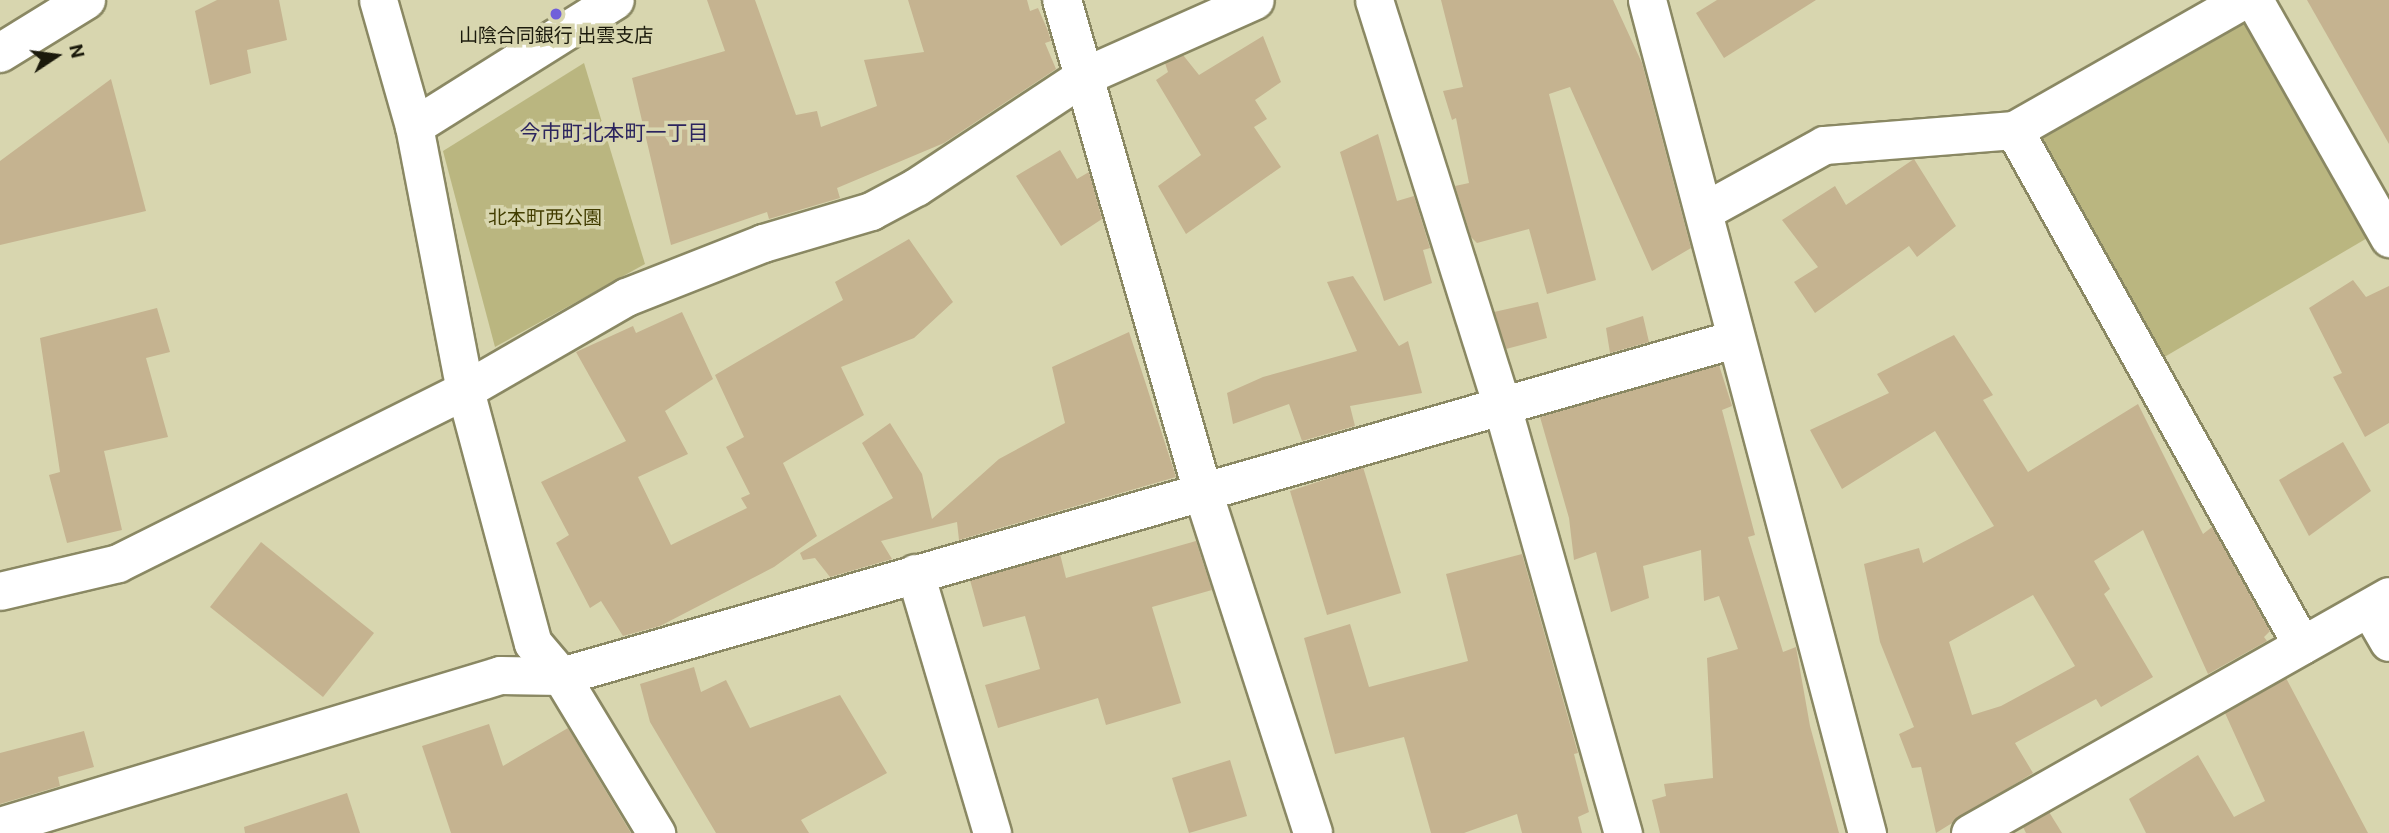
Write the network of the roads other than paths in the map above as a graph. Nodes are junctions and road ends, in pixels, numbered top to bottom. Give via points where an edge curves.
1 (86, 0) edge
2 (378, 0) edge
3 (615, 0) edge
4 (1062, 0) edge
5 (1255, 0) edge
6 (1374, 0) edge
7 (1647, 0) edge
8 (2243, 0) edge
9 (2254, 0) edge
10 (0, 53) edge
11 (1082, 78) junction
12 (414, 125) junction
13 (2014, 130) junction
14 (1704, 211) junction
15 (2389, 238) edge
16 (1734, 339) junction
17 (465, 390) junction
18 (1502, 406) junction
19 (1202, 489) junction
20 (915, 572) junction
21 (0, 590) edge
22 (2379, 602) edge
23 (2389, 642) edge
24 (2302, 645) junction
25 (561, 676) junction
26 (0, 826) edge
27 (656, 833) edge
28 (992, 833) edge
29 (1313, 833) edge
30 (1623, 833) edge
31 (1867, 833) edge
32 (1970, 833) edge

1 - 10 street
2 - 12 street
3 - 12 street
4 - 11 street
5 - 11 street
6 - 18 street
7 - 14 street
8 - 13 street
9 - 15 street
11 - 17 street via 916,187 871,211 763,243 626,297
11 - 19 street
12 - 17 street
13 - 14 street via 1825,145
13 - 24 street
14 - 16 street
16 - 18 street
16 - 31 street
17 - 21 street via 118,563
17 - 25 street via 533,643
18 - 19 street
18 - 30 street
19 - 20 street
19 - 29 street
20 - 25 street
20 - 28 street
22 - 23 street
22 - 24 street
24 - 32 street
25 - 26 street via 500,675
25 - 27 street

